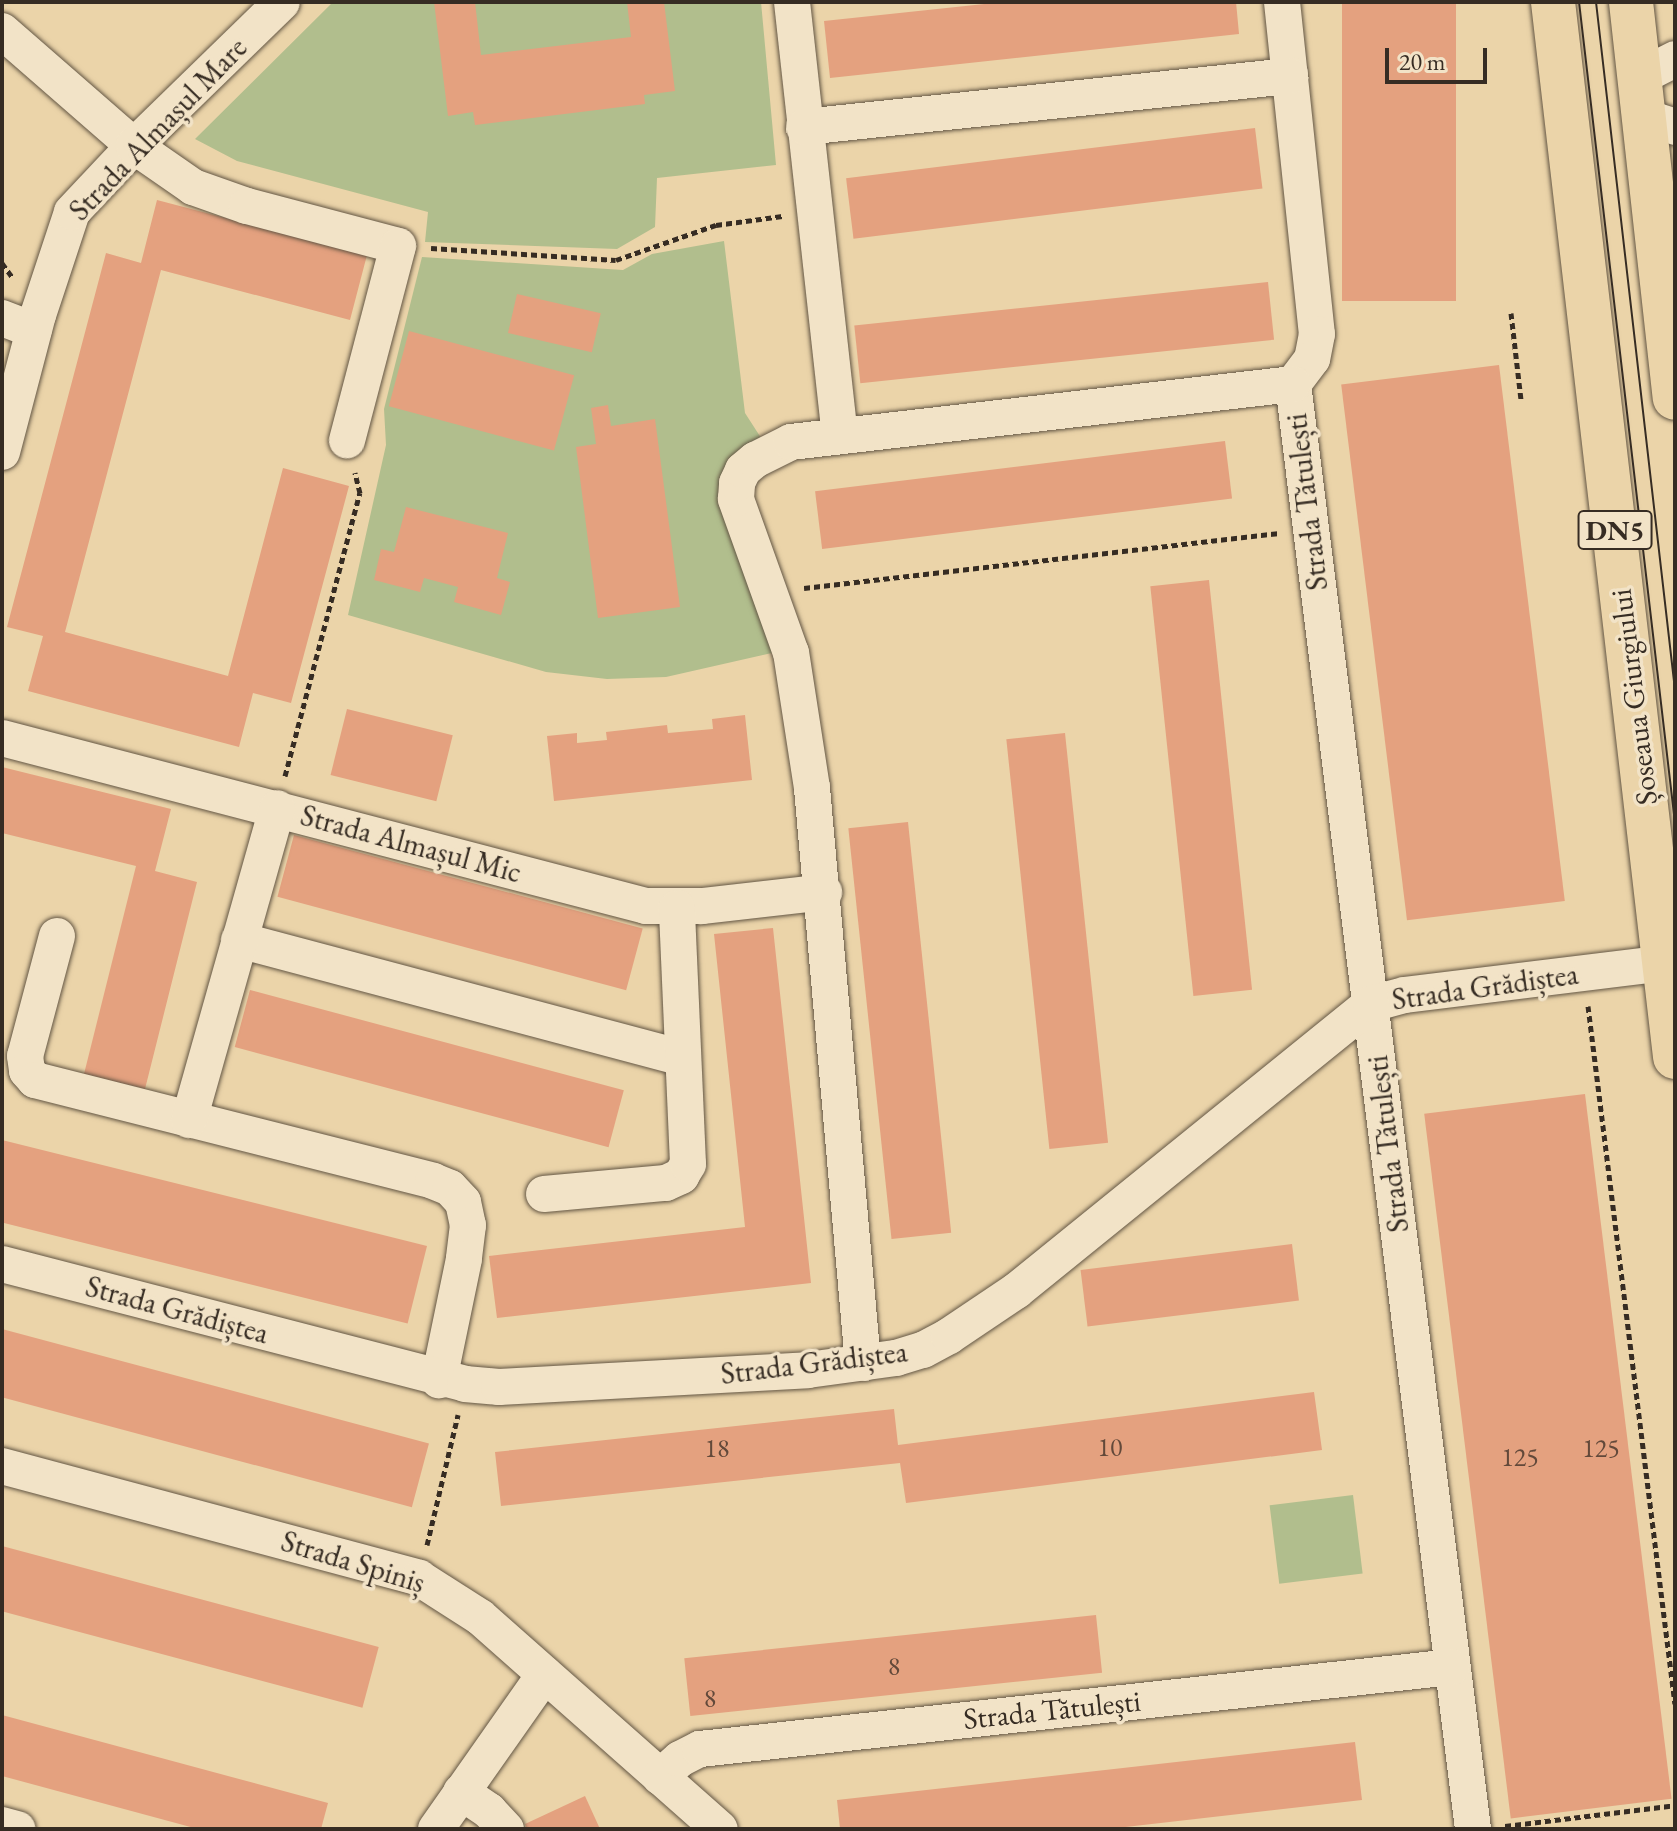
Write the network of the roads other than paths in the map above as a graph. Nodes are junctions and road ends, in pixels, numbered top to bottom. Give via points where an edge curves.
1 (282, 2) edge
2 (792, 2) edge
3 (1282, 2) edge
4 (1553, 2) edge
5 (1631, 2) edge
6 (2, 31) edge
7 (1290, 76) junction
8 (1659, 95) edge
9 (804, 127) junction
10 (134, 146) junction
11 (1670, 295) edge
12 (18, 324) edge
13 (1293, 384) junction
14 (1674, 387) edge
15 (840, 435) junction
16 (347, 440) road end
17 (2, 452) edge
18 (2, 738) edge
19 (277, 808) junction
20 (824, 892) junction
21 (677, 908) junction
22 (57, 936) dead end
23 (239, 940) junction
24 (1664, 963) junction
25 (1371, 1004) junction
26 (1675, 1057) edge
27 (682, 1058) junction
28 (189, 1120) junction
29 (544, 1194) dead end
30 (2, 1264) edge
31 (863, 1363) junction
32 (452, 1382) junction
33 (2, 1466) edge
34 (1452, 1667) junction
35 (545, 1674) junction
36 (660, 1777) junction
37 (461, 1792) junction
38 (2, 1825) edge
39 (1484, 1828) edge
40 (17, 1829) edge
41 (436, 1829) edge
42 (506, 1829) edge
43 (720, 1829) edge

1 - 10 street, Strada Almașul Mare
2 - 9 street
3 - 7 street, Strada Tătulești
4 - 24 main road, Șoseaua Giurgiului / DN5
5 - 8 main road
6 - 10 street
7 - 9 street
7 - 13 street, Strada Tătulești via 1317,334 1312,359
8 - 11 main road
9 - 15 street
10 - 12 street, Strada Almașul Mare via 66,224
10 - 16 street via 193,187 218,197 398,246
11 - 14 main road
12 - 17 street, Strada Almașul Mare
13 - 15 street, Strada Tătulești
13 - 25 street, Strada Tătulești
15 - 20 street, Strada Tătulești via 772,450 743,470 736,499 791,653
18 - 19 street, Strada Almașul Mic
19 - 21 street, Strada Almașul Mic via 646,906
19 - 23 street
20 - 21 street, Strada Almașul Mic
20 - 31 street
21 - 27 street
22 - 28 street via 25,1056 27,1071 35,1080
23 - 27 street
23 - 28 street
24 - 25 street, Strada Grădiștea via 1405,995
24 - 26 main road, Șoseaua Giurgiului / DN5
25 - 31 street, Strada Grădiștea via 1016,1291 923,1350
25 - 34 street, Strada Tătulești
27 - 29 street via 688,1164 681,1176 666,1183
28 - 32 street via 450,1188 463,1202 468,1225
30 - 32 street, Strada Grădiștea
31 - 32 street, Strada Grădiștea via 530,1385
33 - 35 street, Strada Spiniș via 419,1578 471,1609
34 - 36 street, Strada Tătulești via 700,1749
34 - 39 street, Strada Tătulești
35 - 36 street, Strada Spiniș
35 - 37 street
36 - 43 street, Strada Spiniș
37 - 41 street
37 - 42 street
38 - 40 street

